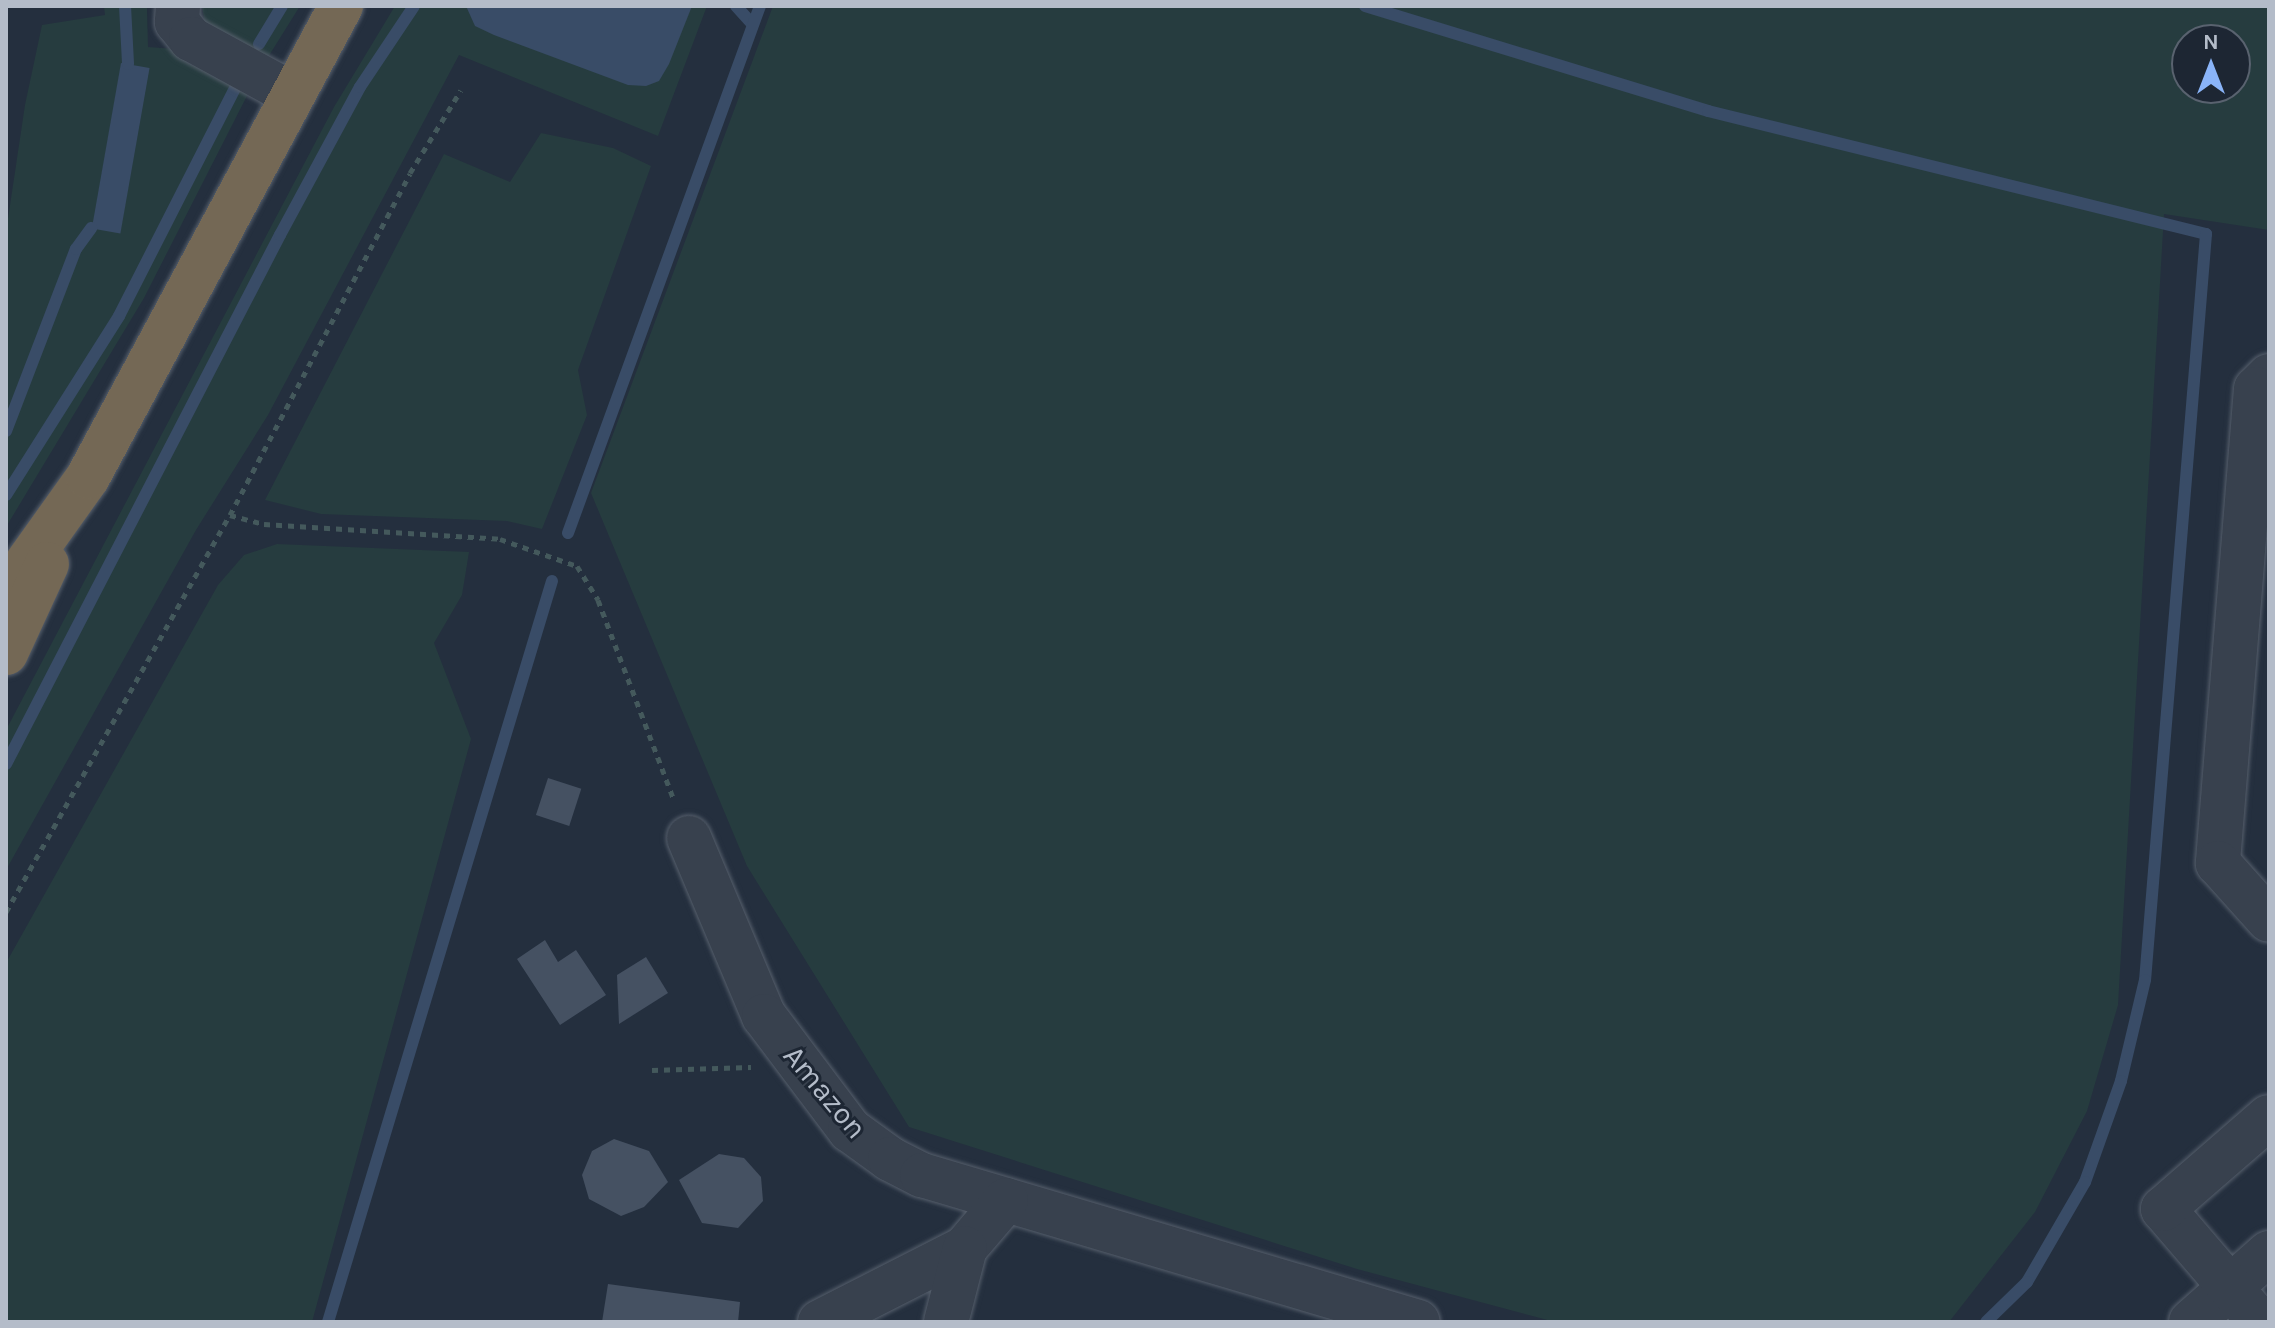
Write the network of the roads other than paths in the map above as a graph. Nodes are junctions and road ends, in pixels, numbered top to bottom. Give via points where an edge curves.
1 (178, 6) edge
2 (341, 6) edge
3 (292, 94) junction
4 (2269, 376) edge
5 (84, 482) junction
6 (6, 592) edge
7 (6, 653) edge
8 (689, 838) road end
9 (2269, 920) edge
10 (2269, 1117) edge
11 (1006, 1200) junction
12 (965, 1248) junction
13 (2269, 1253) edge
14 (2232, 1286) junction
15 (880, 1311) edge
16 (820, 1322) edge
17 (946, 1322) edge
18 (1418, 1322) edge
19 (2191, 1322) edge
20 (2260, 1322) edge

1 - 3 street via 177,22 191,39
2 - 3 highway
3 - 5 highway
4 - 9 street via 2256,389 2218,863
5 - 6 highway
5 - 7 highway
8 - 11 street, Amazon via 749,991 850,1130 890,1159
10 - 14 street via 2163,1209
11 - 12 street
11 - 18 street, Amazon
12 - 15 street
12 - 17 street
13 - 14 street
14 - 19 street
14 - 20 street
15 - 16 street

